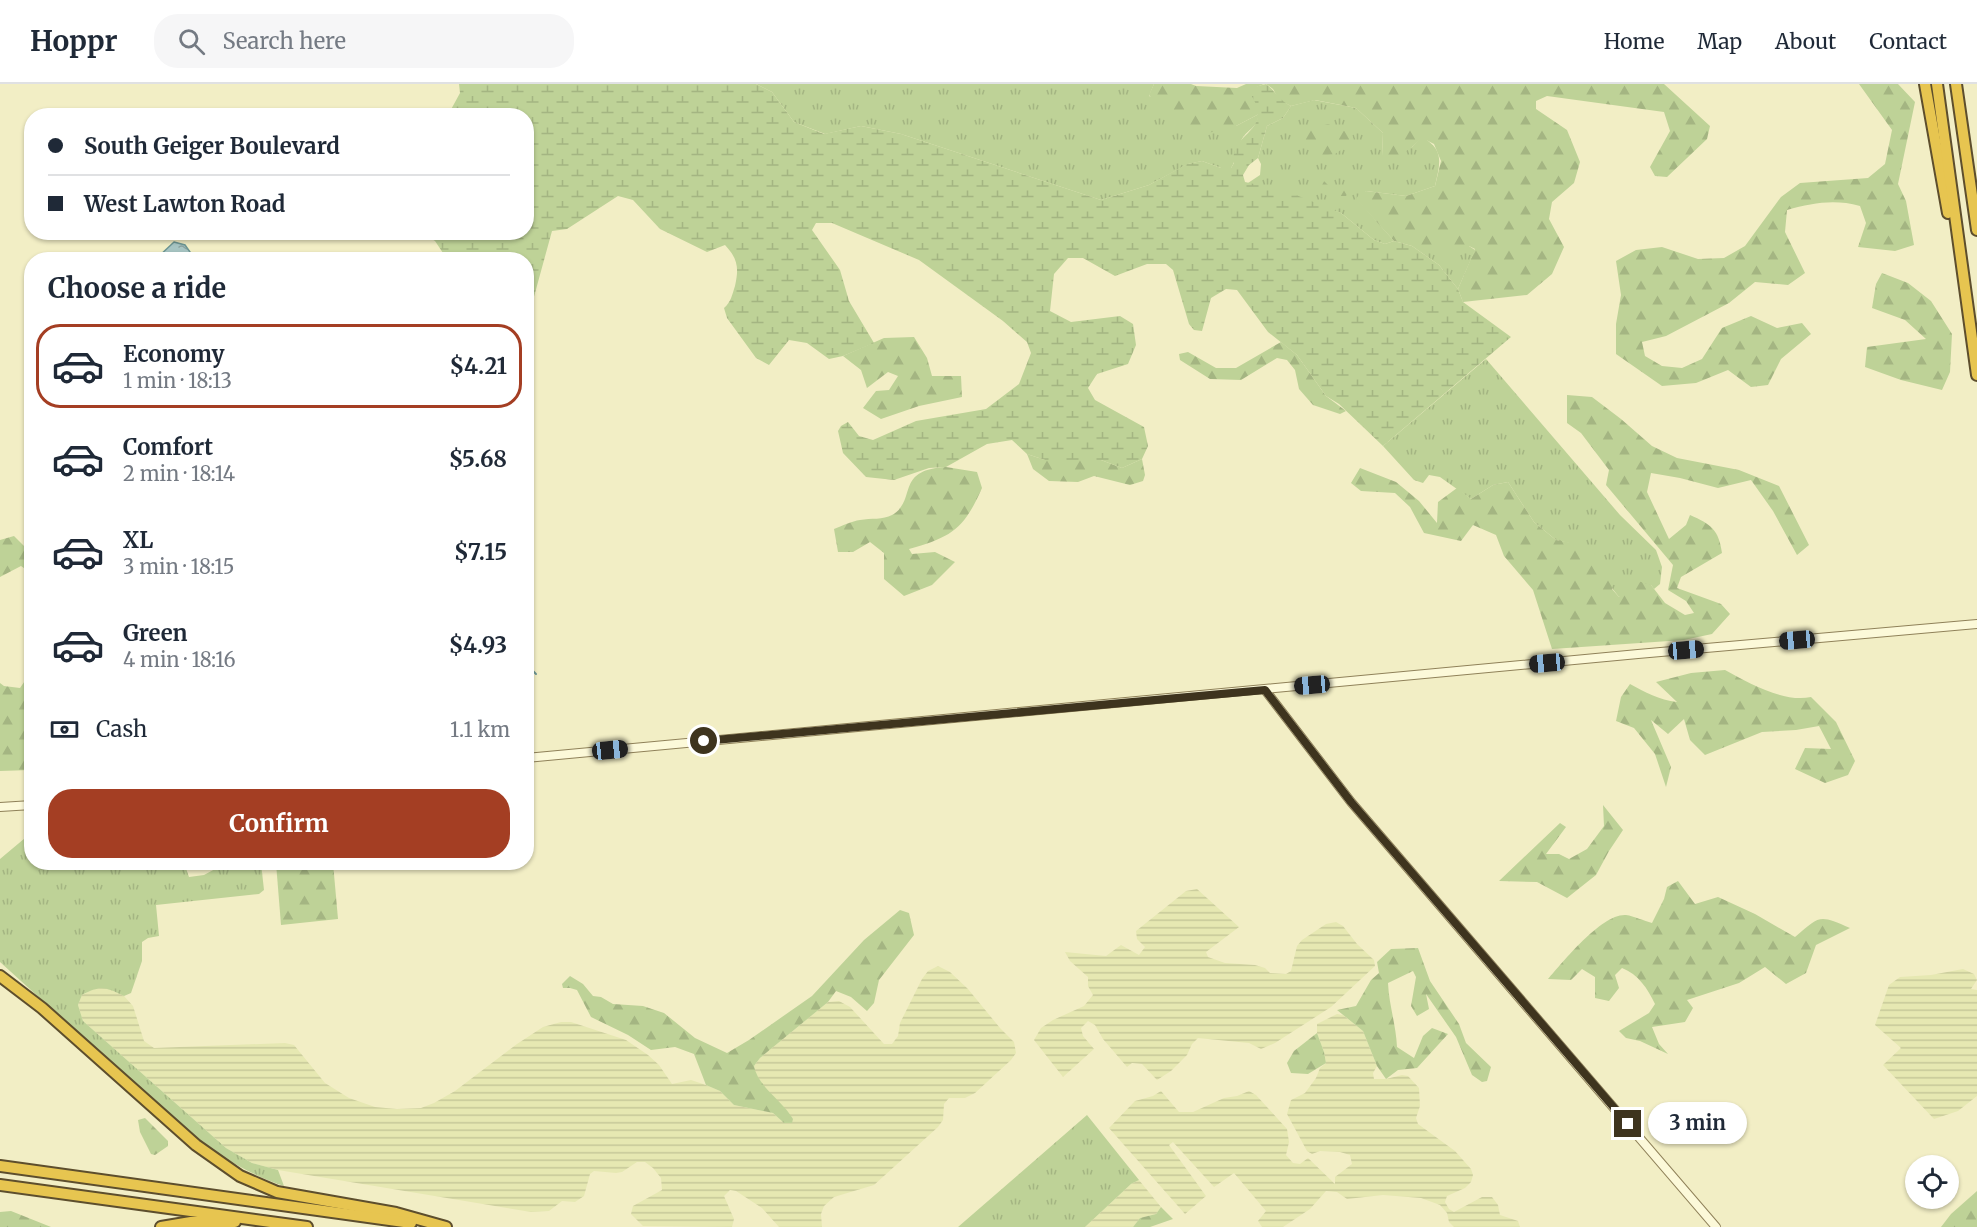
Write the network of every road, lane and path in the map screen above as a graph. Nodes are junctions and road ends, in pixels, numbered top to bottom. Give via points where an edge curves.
1 (1925, 84) edge
2 (1937, 84) edge
3 (1956, 84) edge
4 (1977, 230) edge
5 (1971, 334) junction
6 (1977, 375) edge
7 (1977, 624) edge
8 (1265, 690) junction
9 (534, 757) edge
10 (24, 806) edge
11 (0, 807) edge
12 (0, 976) edge
13 (0, 1166) edge
14 (0, 1185) edge
15 (263, 1221) junction
16 (161, 1227) edge
17 (307, 1227) edge
18 (441, 1227) edge
19 (446, 1227) edge
20 (1716, 1227) edge

1 - 5 highway
2 - 5 highway
3 - 4 highway
5 - 6 highway
7 - 8 street
8 - 9 street
8 - 20 street via 1351,802
10 - 11 street
12 - 19 highway via 42,1008 196,1145 240,1176 277,1192 396,1213
13 - 18 highway
14 - 15 highway
15 - 16 highway via 191,1222
15 - 17 highway

